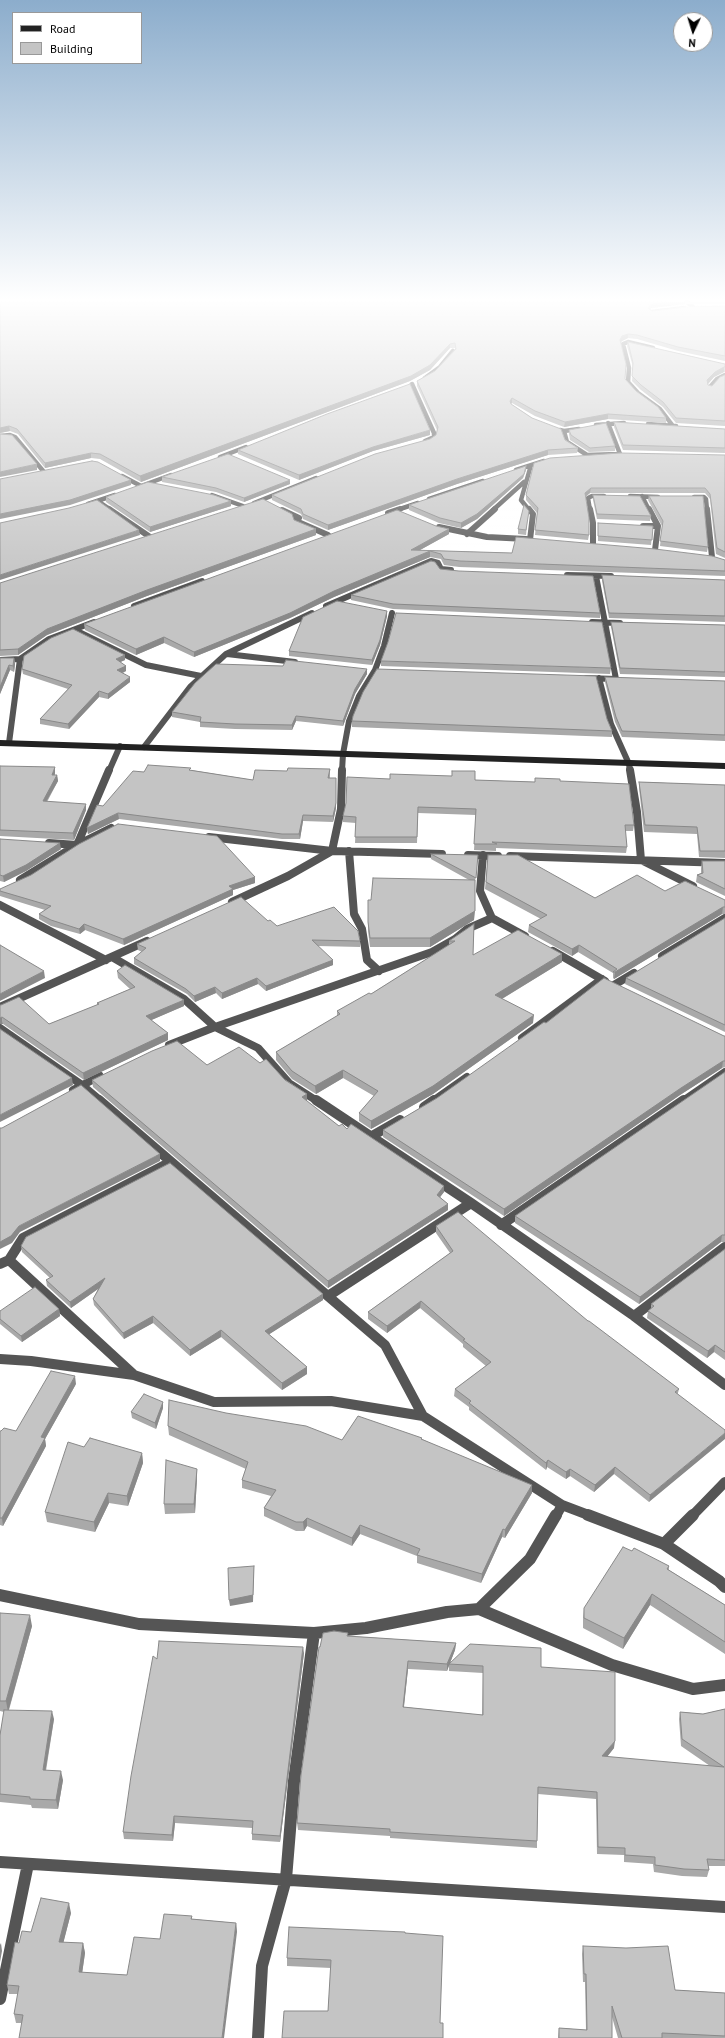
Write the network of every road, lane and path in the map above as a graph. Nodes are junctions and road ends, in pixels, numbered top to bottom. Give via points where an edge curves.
1 (418, 397) edge
2 (644, 397) edge
3 (608, 422) junction
4 (634, 424) edge
5 (641, 424) edge
6 (673, 426) junction
7 (680, 426) edge
8 (590, 427) edge
9 (583, 428) edge
10 (557, 429) edge
11 (564, 432) junction
12 (0, 436) edge
13 (417, 444) edge
14 (249, 446) edge
15 (228, 454) junction
16 (620, 454) junction
17 (628, 454) edge
18 (587, 455) junction
19 (579, 456) edge
20 (235, 457) edge
21 (549, 459) edge
22 (213, 460) edge
23 (531, 465) junction
24 (50, 470) edge
25 (114, 471) edge
26 (44, 472) junction
27 (509, 472) edge
28 (36, 473) edge
29 (177, 473) edge
30 (320, 476) edge
31 (487, 479) edge
32 (292, 481) edge
33 (526, 481) junction
34 (148, 483) junction
35 (299, 484) junction
36 (141, 486) junction
37 (163, 486) edge
38 (134, 488) edge
39 (120, 493) edge
40 (204, 494) edge
41 (613, 496) edge
42 (620, 496) edge
43 (642, 496) junction
44 (665, 497) edge
45 (689, 497) edge
46 (264, 500) junction
47 (98, 501) junction
48 (271, 504) edge
49 (85, 505) edge
50 (243, 506) junction
51 (278, 507) edge
52 (236, 509) edge
53 (397, 510) junction
54 (404, 513) edge
55 (383, 515) edge
56 (593, 523) junction
57 (432, 524) edge
58 (600, 524) edge
59 (636, 525) edge
60 (658, 526) junction
61 (335, 533) edge
62 (467, 534) junction
63 (157, 535) edge
64 (328, 535) junction
65 (150, 537) junction
66 (321, 538) edge
67 (143, 540) edge
68 (530, 540) junction
69 (537, 540) edge
70 (586, 546) edge
71 (594, 546) junction
72 (601, 547) edge
73 (647, 550) edge
74 (655, 550) junction
75 (662, 551) edge
76 (704, 556) edge
77 (712, 557) junction
78 (718, 559) edge
79 (459, 571) edge
80 (558, 574) edge
81 (596, 576) junction
82 (619, 577) edge
83 (208, 579) edge
84 (336, 601) junction
85 (350, 604) edge
86 (129, 608) edge
87 (385, 612) edge
88 (392, 613) junction
89 (400, 614) edge
90 (102, 619) edge
91 (588, 622) edge
92 (604, 623) junction
93 (626, 623) edge
94 (75, 630) junction
95 (226, 654) junction
96 (0, 660) edge
97 (20, 660) junction
98 (301, 663) edge
99 (368, 669) edge
100 (375, 670) junction
101 (383, 670) edge
102 (201, 676) junction
103 (576, 677) edge
104 (599, 678) junction
105 (616, 679) junction
106 (624, 679) edge
107 (0, 743) edge
108 (9, 743) junction
109 (120, 746) junction
110 (144, 747) junction
111 (343, 754) junction
112 (629, 764) junction
113 (725, 766) edge
114 (118, 824) edge
115 (197, 835) edge
116 (38, 842) edge
117 (77, 844) junction
118 (332, 851) junction
119 (349, 851) junction
120 (483, 855) junction
121 (641, 860) junction
122 (725, 863) edge
123 (12, 885) edge
124 (697, 888) edge
125 (0, 905) edge
126 (221, 907) edge
127 (492, 918) junction
128 (725, 918) edge
129 (158, 936) edge
130 (530, 938) edge
131 (543, 945) edge
132 (109, 959) junction
133 (654, 961) edge
134 (641, 969) edge
135 (379, 971) junction
136 (602, 979) junction
137 (0, 1006) edge
138 (215, 1026) junction
139 (0, 1028) edge
140 (513, 1045) edge
141 (164, 1047) edge
142 (109, 1072) edge
143 (475, 1072) edge
144 (725, 1072) edge
145 (82, 1085) junction
146 (68, 1093) edge
147 (419, 1110) edge
148 (406, 1117) edge
149 (372, 1136) junction
150 (171, 1162) junction
151 (471, 1203) junction
152 (501, 1225) junction
153 (725, 1247) edge
154 (4, 1262) edge
155 (328, 1296) junction
156 (634, 1316) junction
157 (0, 1359) edge
158 (134, 1374) junction
159 (725, 1385) edge
160 (423, 1416) junction
161 (725, 1482) edge
162 (562, 1505) junction
163 (664, 1544) junction
164 (725, 1587) edge
165 (0, 1595) edge
166 (479, 1609) junction
167 (314, 1633) junction
168 (725, 1685) edge
169 (0, 1862) edge
170 (28, 1864) junction
171 (286, 1878) junction
172 (725, 1907) edge
173 (0, 1999) edge
174 (258, 2038) edge

1 - 13 street via 434,437
2 - 6 street via 660,409
3 - 4 street
3 - 8 street
3 - 16 street
5 - 6 street
6 - 7 street
9 - 11 street
10 - 11 street
11 - 18 street via 567,442
12 - 26 street via 15,437
14 - 15 street
15 - 20 street
15 - 22 street
16 - 17 street
16 - 18 street
18 - 19 street
21 - 23 street
23 - 27 street
23 - 33 street
24 - 26 street
25 - 36 street
26 - 28 street
29 - 34 street
30 - 35 street
31 - 53 street
32 - 35 street
33 - 62 street
33 - 68 street via 521,500 533,514
34 - 36 street
34 - 37 street
35 - 46 street
36 - 38 street
39 - 47 street
40 - 50 street
41 - 56 street via 588,498
42 - 43 street
43 - 44 street
43 - 60 street
45 - 77 street via 706,499
46 - 48 street
46 - 50 street
47 - 49 street
47 - 65 street
50 - 52 street
51 - 64 street via 299,518 296,521
53 - 54 street
53 - 55 street
56 - 58 street
56 - 71 street
57 - 62 street
59 - 60 street
60 - 74 street
61 - 64 street
62 - 68 street
63 - 65 street
64 - 66 street
65 - 67 street
68 - 69 street
70 - 71 street
71 - 72 street
73 - 74 street
74 - 75 street
76 - 77 street
77 - 78 street
79 - 84 street via 441,569 438,563 431,561
80 - 81 street
81 - 82 street
81 - 92 street
83 - 86 street
84 - 85 street
84 - 95 street
87 - 88 street
88 - 89 street
88 - 100 street
90 - 94 street
91 - 92 street
92 - 93 street
92 - 105 street
94 - 97 street via 49,639
94 - 102 street via 146,664
95 - 98 street
95 - 102 street
96 - 97 street
97 - 108 street
99 - 100 street
100 - 101 street
100 - 111 street via 359,696 349,721
102 - 110 street
103 - 104 street
104 - 105 street
104 - 112 street via 611,724
105 - 106 street
107 - 108 street
108 - 109 street
109 - 110 street
109 - 117 street
110 - 111 street
111 - 112 street
111 - 118 street via 341,809
112 - 113 street
112 - 121 street
114 - 117 street
115 - 118 street
116 - 117 street
117 - 123 street
118 - 119 street
118 - 126 street via 288,876
119 - 120 street
119 - 135 street via 354,914 362,929 367,960
120 - 121 street
120 - 127 street via 480,891
121 - 122 street
121 - 124 street
125 - 132 street
127 - 130 street
127 - 135 street via 467,929 432,952
128 - 133 street
129 - 132 street
131 - 136 street
132 - 137 street
132 - 138 street via 184,999
134 - 136 street via 617,987
135 - 138 street
136 - 140 street
138 - 141 street
138 - 149 street via 258,1048 289,1083
139 - 145 street
142 - 145 street
143 - 147 street
144 - 152 street
145 - 146 street
145 - 150 street
148 - 149 street
149 - 151 street
150 - 154 street via 23,1238
150 - 155 street
151 - 152 street
151 - 155 street
152 - 156 street
153 - 156 street
154 - 158 street
155 - 160 street via 385,1345
156 - 159 street
157 - 158 street
158 - 160 street via 214,1402 331,1401
160 - 162 street
161 - 163 street
162 - 163 street
162 - 166 street via 530,1559
163 - 164 street
165 - 167 street via 139,1624
166 - 167 street via 447,1612 366,1628
166 - 168 street via 619,1667 693,1689
167 - 171 street via 294,1781
169 - 170 street
170 - 171 street
170 - 173 street
171 - 172 street
171 - 174 street via 262,1966

